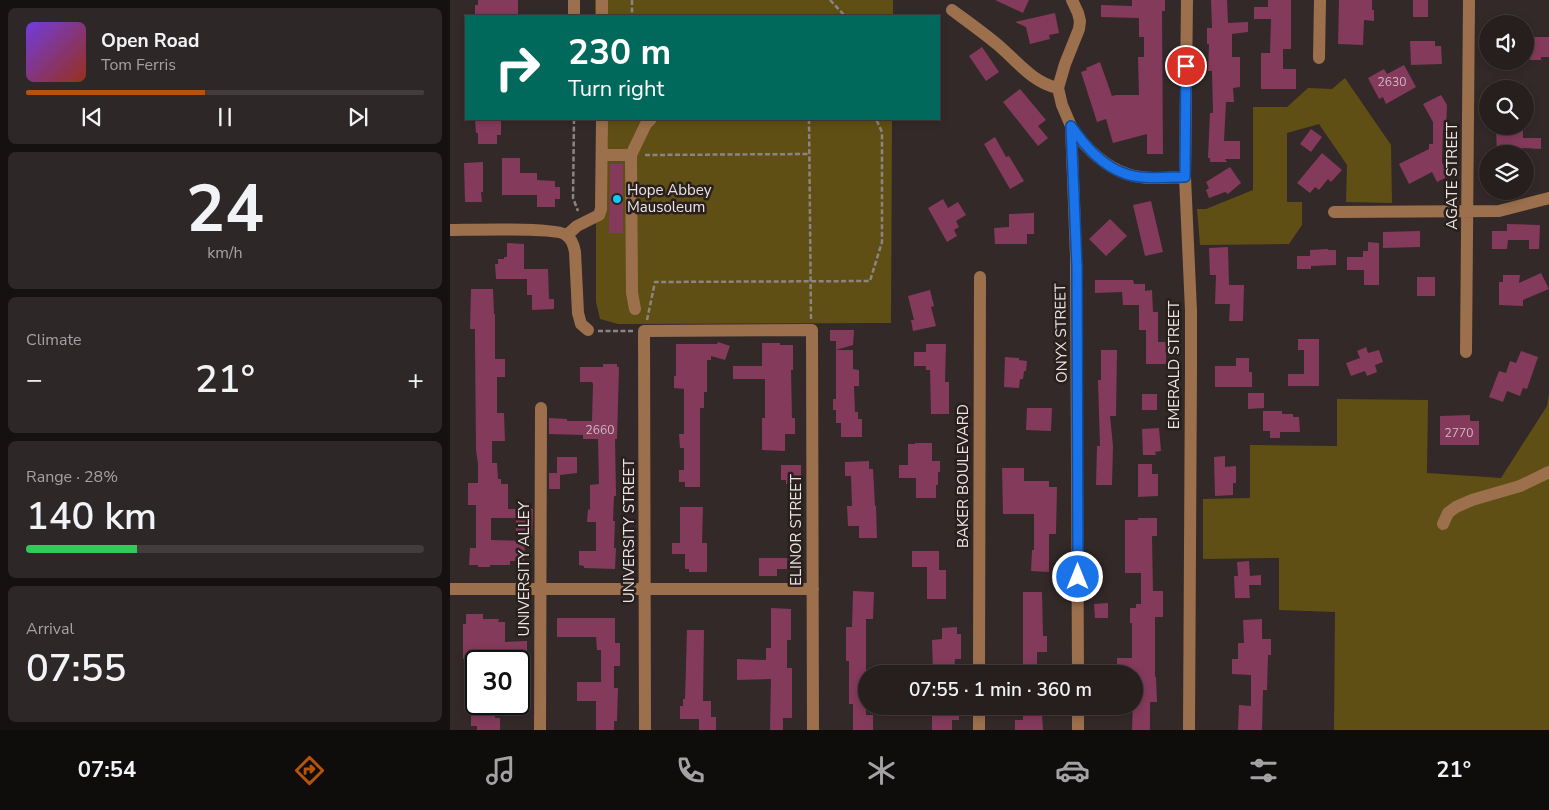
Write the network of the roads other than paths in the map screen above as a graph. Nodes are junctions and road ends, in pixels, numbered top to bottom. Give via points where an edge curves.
1 (574, 0) edge
2 (602, 0) edge
3 (1072, 0) edge
4 (1187, 0) edge
5 (1320, 0) edge
6 (1469, 0) edge
7 (952, 10) dead end
8 (574, 15) edge
9 (602, 15) edge
10 (1320, 58) dead end
11 (1058, 88) junction
12 (602, 120) edge
13 (650, 120) edge
14 (1071, 126) junction
15 (602, 155) junction
16 (631, 155) junction
17 (1185, 177) junction
18 (1549, 198) edge
19 (1468, 211) junction
20 (1334, 212) dead end
21 (450, 230) edge
22 (567, 235) junction
23 (980, 277) dead end
24 (635, 309) dead end
25 (588, 330) road end
26 (644, 331) joint
27 (1466, 352) dead end
28 (541, 408) dead end
29 (1549, 472) edge
30 (1443, 524) dead end
31 (450, 589) edge
32 (540, 589) junction
33 (645, 589) junction
34 (813, 589) junction
35 (979, 665) edge
36 (1078, 665) edge
37 (979, 715) edge
38 (1078, 715) edge
39 (540, 730) edge
40 (645, 730) edge
41 (813, 730) edge
42 (979, 730) edge
43 (1078, 730) edge
44 (1189, 730) edge

1 - 8 street
2 - 9 street
3 - 11 street via 1080,21 1079,29
4 - 17 street, EMERALD STREET
5 - 10 street
6 - 19 street, AGATE STREET
7 - 11 street via 998,44 1027,71
11 - 14 street, ONYX STREET
12 - 15 street
13 - 16 street
14 - 17 street via 1096,155 1126,174
14 - 36 street, ONYX STREET via 1077,267
15 - 16 street
15 - 22 street via 599,215
16 - 24 street via 632,293
17 - 44 street, EMERALD STREET via 1191,339
18 - 19 street via 1506,210
19 - 20 street
19 - 27 street, AGATE STREET
21 - 22 street via 546,230
22 - 25 street via 575,252 578,313 581,324
23 - 35 street, BAKER BOULEVARD
26 - 33 street, UNIVERSITY STREET
26 - 34 street, ELINOR STREET via 812,330
28 - 32 street, UNIVERSITY ALLEY
29 - 30 street via 1520,486 1456,507 1448,513
31 - 32 street
32 - 33 street
32 - 39 street, UNIVERSITY ALLEY
33 - 34 street
33 - 40 street, UNIVERSITY STREET
34 - 41 street, ELINOR STREET
37 - 42 street
38 - 43 street

